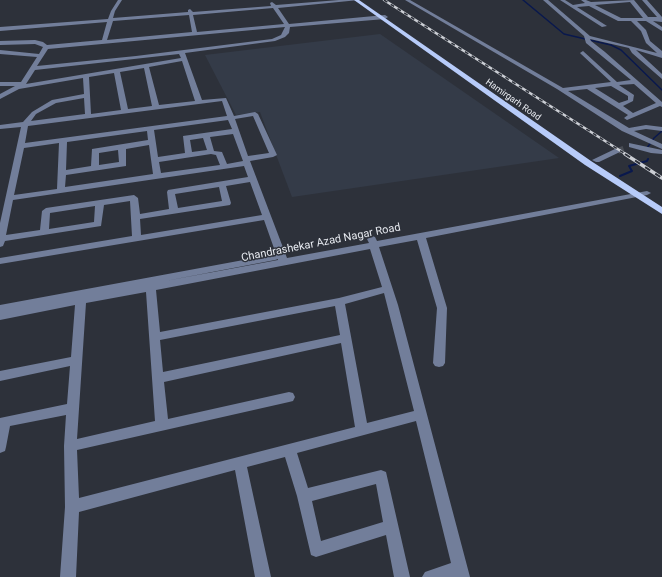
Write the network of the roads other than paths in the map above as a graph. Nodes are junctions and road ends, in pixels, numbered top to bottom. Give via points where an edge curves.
1 (120, 0) edge
2 (314, 0) edge
3 (356, 0) edge
4 (362, 0) edge
5 (407, 0) edge
6 (413, 0) edge
7 (545, 0) edge
8 (562, 0) edge
9 (583, 0) edge
10 (644, 0) edge
11 (606, 1) edge
12 (590, 4) junction
13 (273, 5) junction
14 (574, 7) junction
15 (556, 9) junction
16 (191, 12) junction
17 (656, 13) junction
18 (662, 13) edge
19 (383, 17) junction
20 (110, 19) junction
21 (647, 19) junction
22 (633, 20) junction
23 (662, 20) edge
24 (288, 26) junction
25 (604, 26) dead end
26 (662, 29) edge
27 (1, 30) edge
28 (195, 34) junction
29 (588, 39) junction
30 (104, 42) junction
31 (0, 43) edge
32 (46, 47) junction
33 (631, 47) junction
34 (182, 52) junction
35 (0, 53) edge
36 (583, 53) dead end
37 (662, 55) edge
38 (39, 56) junction
39 (184, 59) junction
40 (146, 66) junction
41 (33, 68) junction
42 (117, 70) junction
43 (86, 75) junction
44 (662, 77) edge
45 (634, 82) junction
46 (0, 84) edge
47 (614, 84) junction
48 (21, 86) junction
49 (588, 87) junction
50 (565, 89) junction
51 (87, 95) junction
52 (0, 98) edge
53 (199, 102) junction
54 (661, 105) edge
55 (618, 106) junction
56 (156, 108) junction
57 (124, 112) junction
58 (632, 115) junction
59 (88, 116) junction
60 (231, 118) junction
61 (619, 121) junction
62 (25, 124) junction
63 (0, 127) edge
64 (661, 128) edge
65 (150, 129) junction
66 (236, 131) junction
67 (639, 134) junction
68 (206, 135) junction
69 (64, 140) junction
70 (152, 142) junction
71 (20, 146) junction
72 (122, 147) junction
73 (662, 147) edge
74 (625, 148) junction
75 (210, 152) junction
76 (662, 152) edge
77 (189, 155) junction
78 (154, 160) junction
79 (596, 160) junction
80 (246, 161) junction
81 (224, 166) junction
82 (95, 168) junction
83 (62, 173) junction
84 (156, 176) junction
85 (253, 179) junction
86 (170, 183) junction
87 (222, 184) junction
88 (134, 189) junction
89 (61, 190) junction
90 (639, 192) junction
91 (10, 198) junction
92 (100, 203) junction
93 (662, 203) edge
94 (174, 211) junction
95 (662, 211) edge
96 (136, 217) junction
97 (267, 217) junction
98 (2, 221) edge
99 (44, 232) junction
100 (421, 237) junction
101 (137, 238) junction
102 (0, 242) edge
103 (373, 242) junction
104 (283, 259) junction
105 (0, 261) edge
106 (150, 284) junction
107 (388, 289) junction
108 (80, 297) junction
109 (339, 302) junction
110 (0, 309) edge
111 (0, 316) edge
112 (156, 337) junction
113 (346, 338) junction
114 (77, 360) junction
115 (439, 363) dead end
116 (0, 376) edge
117 (159, 378) junction
118 (289, 397) dead end
119 (73, 408) junction
120 (420, 415) junction
121 (2, 423) edge
122 (162, 425) junction
123 (362, 430) junction
124 (70, 446) junction
125 (0, 447) edge
126 (289, 449) junction
127 (240, 463) junction
128 (304, 496) junction
129 (72, 508) junction
130 (392, 526) junction
131 (461, 572) edge
132 (68, 577) edge
133 (263, 577) edge
134 (402, 577) edge
135 (430, 577) edge

1 - 20 street
2 - 13 street
3 - 13 street
3 - 19 main road, Hamirgarh Road
4 - 19 main road, Hamirgarh Road
5 - 67 street via 625,129
6 - 50 street
7 - 15 street
8 - 14 street
9 - 12 street
10 - 17 street
11 - 12 street
11 - 21 street via 631,0
12 - 14 street
12 - 22 street via 618,19
13 - 16 street
13 - 24 street
14 - 15 street
14 - 25 street
15 - 29 street
16 - 20 street
16 - 28 street
17 - 18 street
17 - 23 street
19 - 24 street
19 - 79 main road, Hamirgarh Road
19 - 90 main road, Hamirgarh Road via 593,167
20 - 27 street
20 - 30 street
21 - 22 street
21 - 23 street
21 - 26 street
22 - 37 street via 648,42
24 - 28 street
24 - 34 street via 284,36 273,40
28 - 30 street
29 - 33 street
29 - 45 street
30 - 32 street
31 - 32 street via 36,42
32 - 38 street
33 - 37 street
33 - 44 street
34 - 39 street
34 - 41 street
35 - 38 street
36 - 47 street
38 - 41 street
39 - 40 street
39 - 53 street
40 - 42 street
40 - 56 street
41 - 48 street
42 - 43 street
42 - 57 street
43 - 48 street
43 - 51 street
45 - 47 street
45 - 54 street
46 - 48 street
47 - 49 street
47 - 55 street via 631,95 631,100
48 - 52 street
49 - 50 street
49 - 55 street
50 - 61 street
51 - 59 street
51 - 62 street via 54,101 34,113
53 - 56 street
53 - 60 street via 224,99
54 - 58 street
55 - 58 street
56 - 57 street
57 - 59 street
58 - 61 street
59 - 62 street
60 - 65 street
60 - 66 street
60 - 80 street via 255,114 273,155
61 - 67 street
62 - 63 street
62 - 71 street
64 - 67 street via 646,127
65 - 69 street
65 - 70 street
66 - 68 street
66 - 80 street
67 - 73 street
67 - 74 street
68 - 75 street
68 - 77 street via 186,138
69 - 71 street
69 - 83 street
70 - 72 street
70 - 78 street
71 - 91 street
72 - 82 street via 95,151
72 - 82 street via 123,164
74 - 76 street
74 - 79 street
75 - 77 street
75 - 81 street via 219,154
77 - 78 street
78 - 84 street
79 - 90 main road, Hamirgarh Road
80 - 81 street
80 - 85 street
81 - 86 street
82 - 83 street
83 - 89 street
84 - 86 street
84 - 88 street
85 - 87 street
85 - 97 street
86 - 87 street
86 - 94 street
87 - 94 street via 227,203
88 - 89 street
88 - 92 street
88 - 96 street
89 - 91 street
90 - 93 main road, Hamirgarh Road
90 - 95 main road, Hamirgarh Road
90 - 100 street, Chandrashekar Azad Nagar Road
90 - 103 street, Chandrashekar Azad Nagar Road
91 - 98 street
92 - 99 street via 98,224
92 - 99 street via 46,211
94 - 96 street
96 - 101 street
97 - 101 street
97 - 104 street
98 - 102 street
99 - 102 street
100 - 103 street, Chandrashekar Azad Nagar Road
100 - 115 street via 442,308
101 - 105 street
103 - 104 street, Chandrashekar Azad Nagar Road
103 - 107 street
104 - 106 street, Chandrashekar Azad Nagar Road
106 - 108 street, Chandrashekar Azad Nagar Road
106 - 112 street
107 - 109 street
107 - 120 street
108 - 110 street, Chandrashekar Azad Nagar Road
108 - 111 street, Chandrashekar Azad Nagar Road
108 - 114 street
109 - 112 street
109 - 113 street
112 - 117 street
113 - 117 street
113 - 123 street
114 - 116 street
114 - 119 street
117 - 122 street
118 - 122 street
119 - 121 street
119 - 124 street
120 - 123 street
120 - 131 street
121 - 125 street
122 - 124 street
123 - 126 street
124 - 129 street
126 - 127 street
126 - 128 street
127 - 129 street
127 - 133 street
128 - 130 street via 381,476
128 - 130 street via 316,550
129 - 132 street
130 - 134 street
131 - 135 street

